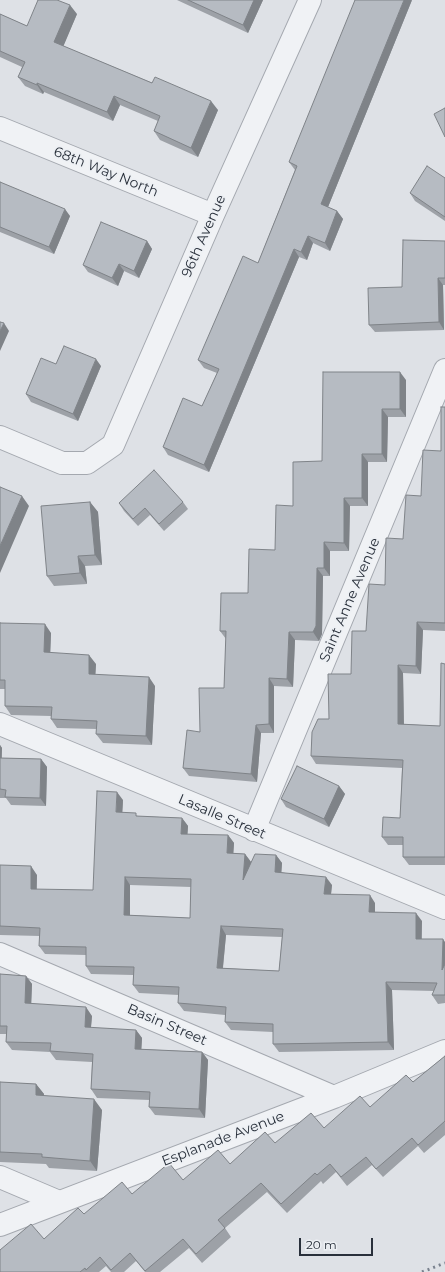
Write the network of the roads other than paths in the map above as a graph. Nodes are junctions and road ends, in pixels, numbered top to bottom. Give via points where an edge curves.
1 (310, 0) edge
2 (0, 128) edge
3 (213, 215) junction
4 (445, 370) edge
5 (0, 437) edge
6 (0, 724) edge
7 (254, 830) junction
8 (445, 908) edge
9 (0, 954) edge
10 (445, 1051) edge
11 (334, 1097) junction
12 (0, 1177) edge
13 (58, 1202) junction
14 (0, 1225) edge

1 - 3 street, 96th Avenue
2 - 3 street, 68th Way North
3 - 5 street, 96th Avenue via 113,445 87,463 62,463
4 - 7 street, Saint Anne Avenue
6 - 7 street, Lasalle Street
7 - 8 street, Lasalle Street
9 - 11 street, Basin Street
10 - 11 street, Esplanade Avenue
11 - 13 street, Esplanade Avenue
12 - 13 street
13 - 14 street, Esplanade Avenue

